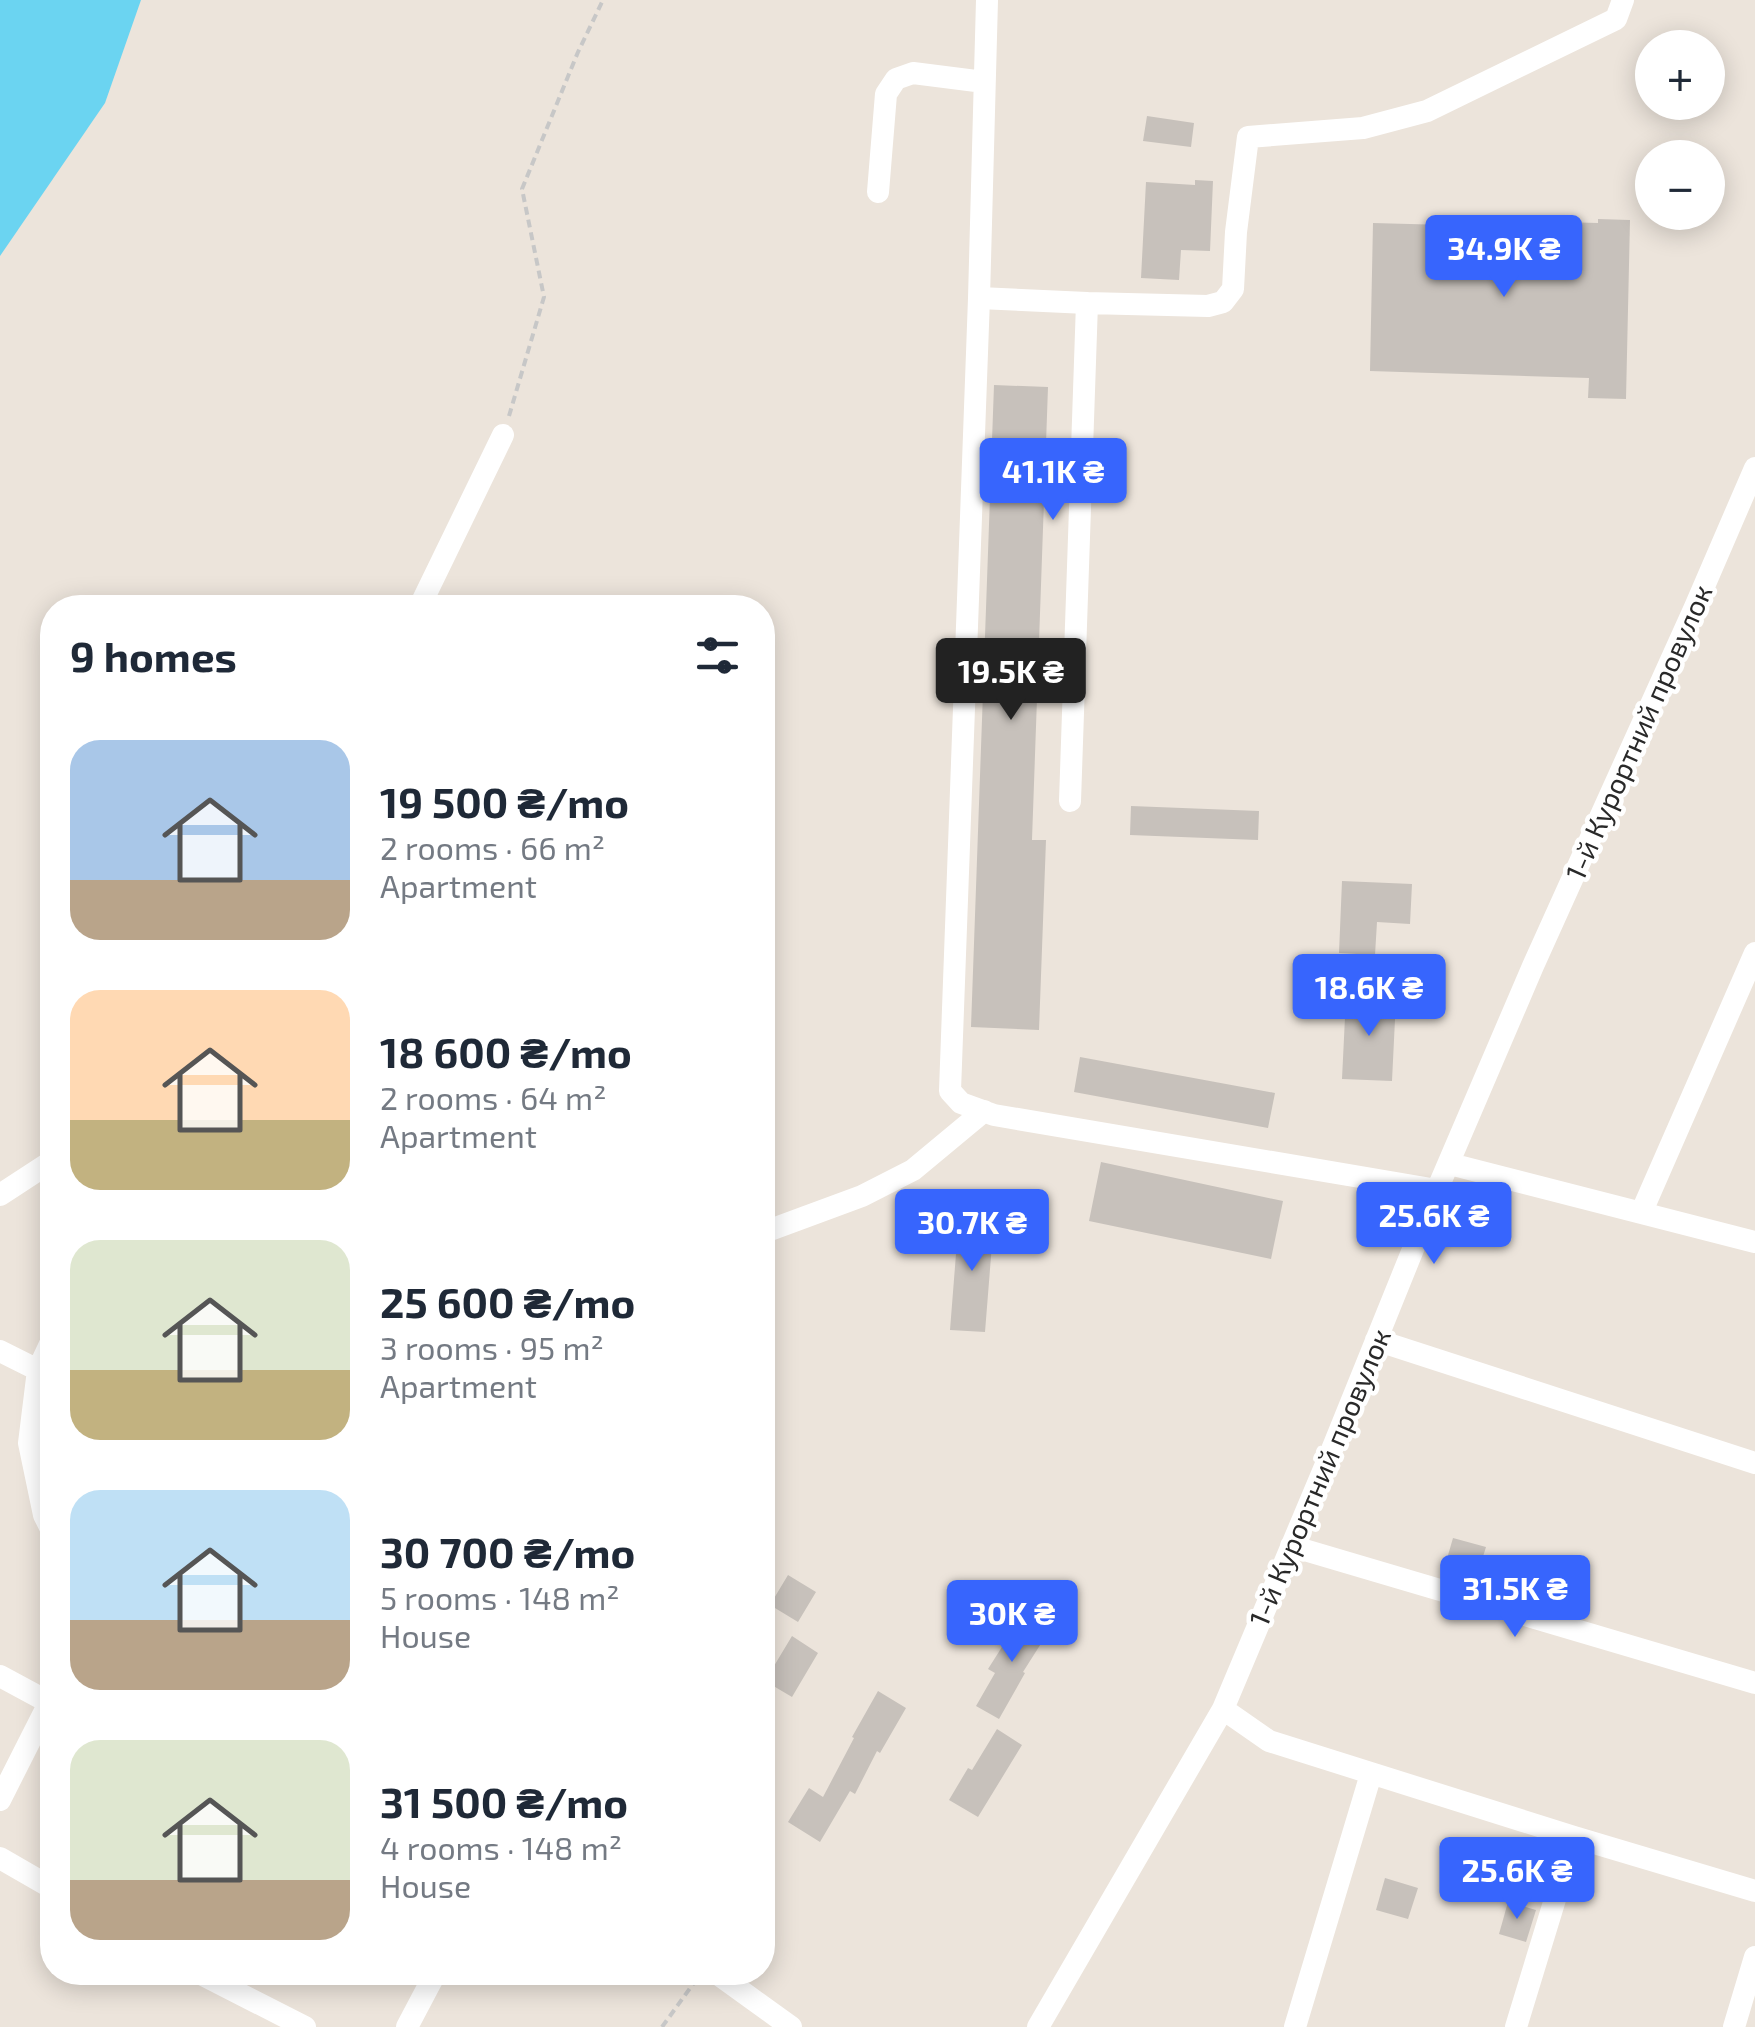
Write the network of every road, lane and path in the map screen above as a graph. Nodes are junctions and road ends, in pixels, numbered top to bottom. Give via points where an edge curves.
1 (604, 0) edge
2 (988, 0) edge
3 (1623, 0) edge
4 (984, 82) junction
5 (878, 192) dead end
6 (979, 298) junction
7 (1087, 303) junction
8 (503, 435) joint
9 (1755, 468) edge
10 (426, 595) edge
11 (1070, 801) dead end
12 (1755, 953) edge
13 (984, 1111) junction
14 (1450, 1164) junction
15 (40, 1169) edge
16 (1437, 1190) junction
17 (0, 1195) edge
18 (1642, 1211) junction
19 (775, 1228) edge
20 (1755, 1242) edge
21 (1376, 1340) junction
22 (0, 1350) edge
23 (40, 1366) edge
24 (38, 1370) junction
25 (1755, 1463) edge
26 (40, 1495) edge
27 (1290, 1546) junction
28 (0, 1676) edge
29 (1755, 1683) edge
30 (40, 1697) edge
31 (1222, 1709) junction
32 (40, 1724) edge
33 (1371, 1774) junction
34 (0, 1800) edge
35 (1574, 1837) junction
36 (0, 1858) edge
37 (40, 1881) edge
38 (1755, 1891) edge
39 (1755, 1957) edge
40 (223, 1985) edge
41 (429, 1985) edge
42 (693, 1985) edge
43 (733, 1985) edge
44 (305, 2027) edge
45 (406, 2027) edge
46 (662, 2027) edge
47 (791, 2027) edge
48 (1038, 2027) edge
49 (1294, 2027) edge
50 (1516, 2027) edge
51 (1734, 2027) edge

1 - 8 path via 522,189 544,297
2 - 4 street
3 - 7 street via 1616,19 1427,111 1363,128 1248,137 1233,290 1223,302
4 - 5 street via 913,72 896,79 886,94
4 - 6 street
6 - 7 street
6 - 13 street via 950,1091
7 - 11 street
8 - 10 street
9 - 14 street, 1-й Курортний провулок
12 - 18 street
13 - 16 street
13 - 19 street via 913,1170
14 - 16 street, 1-й Курортний провулок
14 - 18 street
15 - 17 street
16 - 21 street, 1-й Курортний провулок
18 - 20 street
21 - 25 street
21 - 27 street, 1-й Курортний провулок
22 - 24 street
23 - 24 street
24 - 26 street via 30,1443
27 - 29 street
27 - 31 street, 1-й Курортний провулок
28 - 30 street
31 - 33 street via 1268,1741
31 - 48 street, 1-й Курортний провулок
32 - 34 street
33 - 35 street
33 - 49 street
35 - 38 street
35 - 50 street
36 - 37 street
39 - 51 street
40 - 44 street
41 - 45 street
42 - 46 path
43 - 47 street

